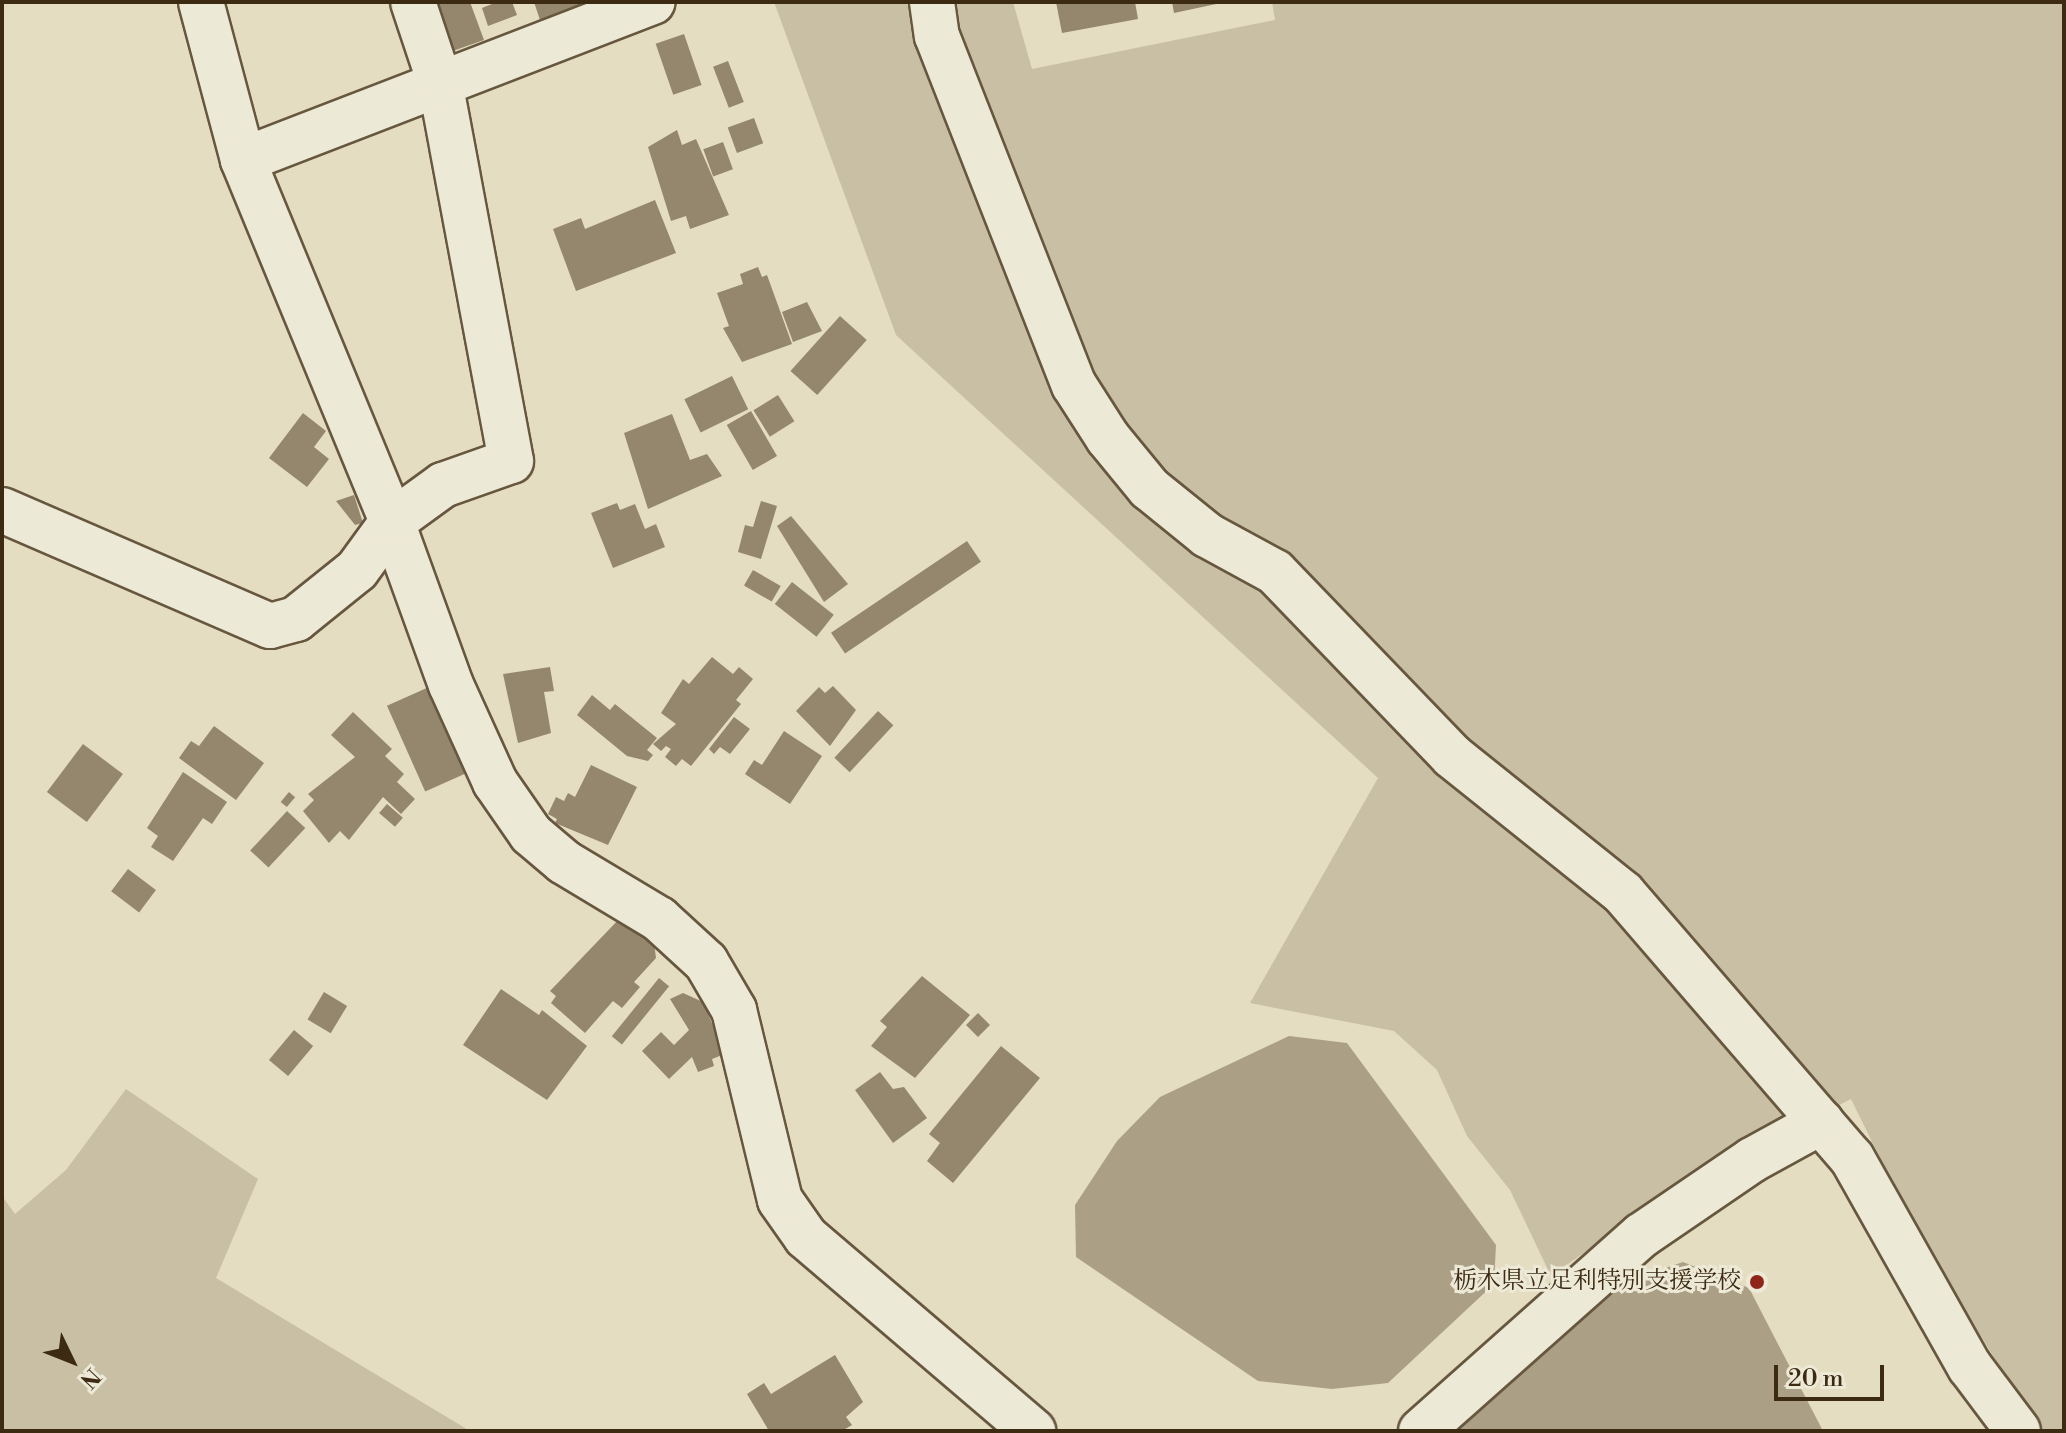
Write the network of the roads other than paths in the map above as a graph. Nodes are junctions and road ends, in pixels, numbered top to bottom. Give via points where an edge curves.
1 (201, 2) edge
2 (413, 2) edge
3 (653, 2) edge
4 (932, 2) edge
5 (440, 83) junction
6 (243, 160) junction
7 (2, 510) edge
8 (392, 522) junction
9 (1821, 1122) junction
10 (1033, 1431) edge
11 (1421, 1431) edge
12 (2018, 1431) edge

1 - 6 street
2 - 5 street
3 - 5 street
4 - 9 street via 937,36 1074,385 1108,438 1149,488 1207,535 1275,572 1452,756 1623,893
5 - 6 street
5 - 8 street via 511,461 443,485
6 - 8 street
7 - 8 street via 270,626 296,619 357,570
8 - 10 street via 451,685 495,782 531,834 564,862 659,919 706,962 734,1010 770,1169 788,1213 806,1237
9 - 11 street via 1752,1160 1642,1235
9 - 12 street via 1869,1185 1970,1367

